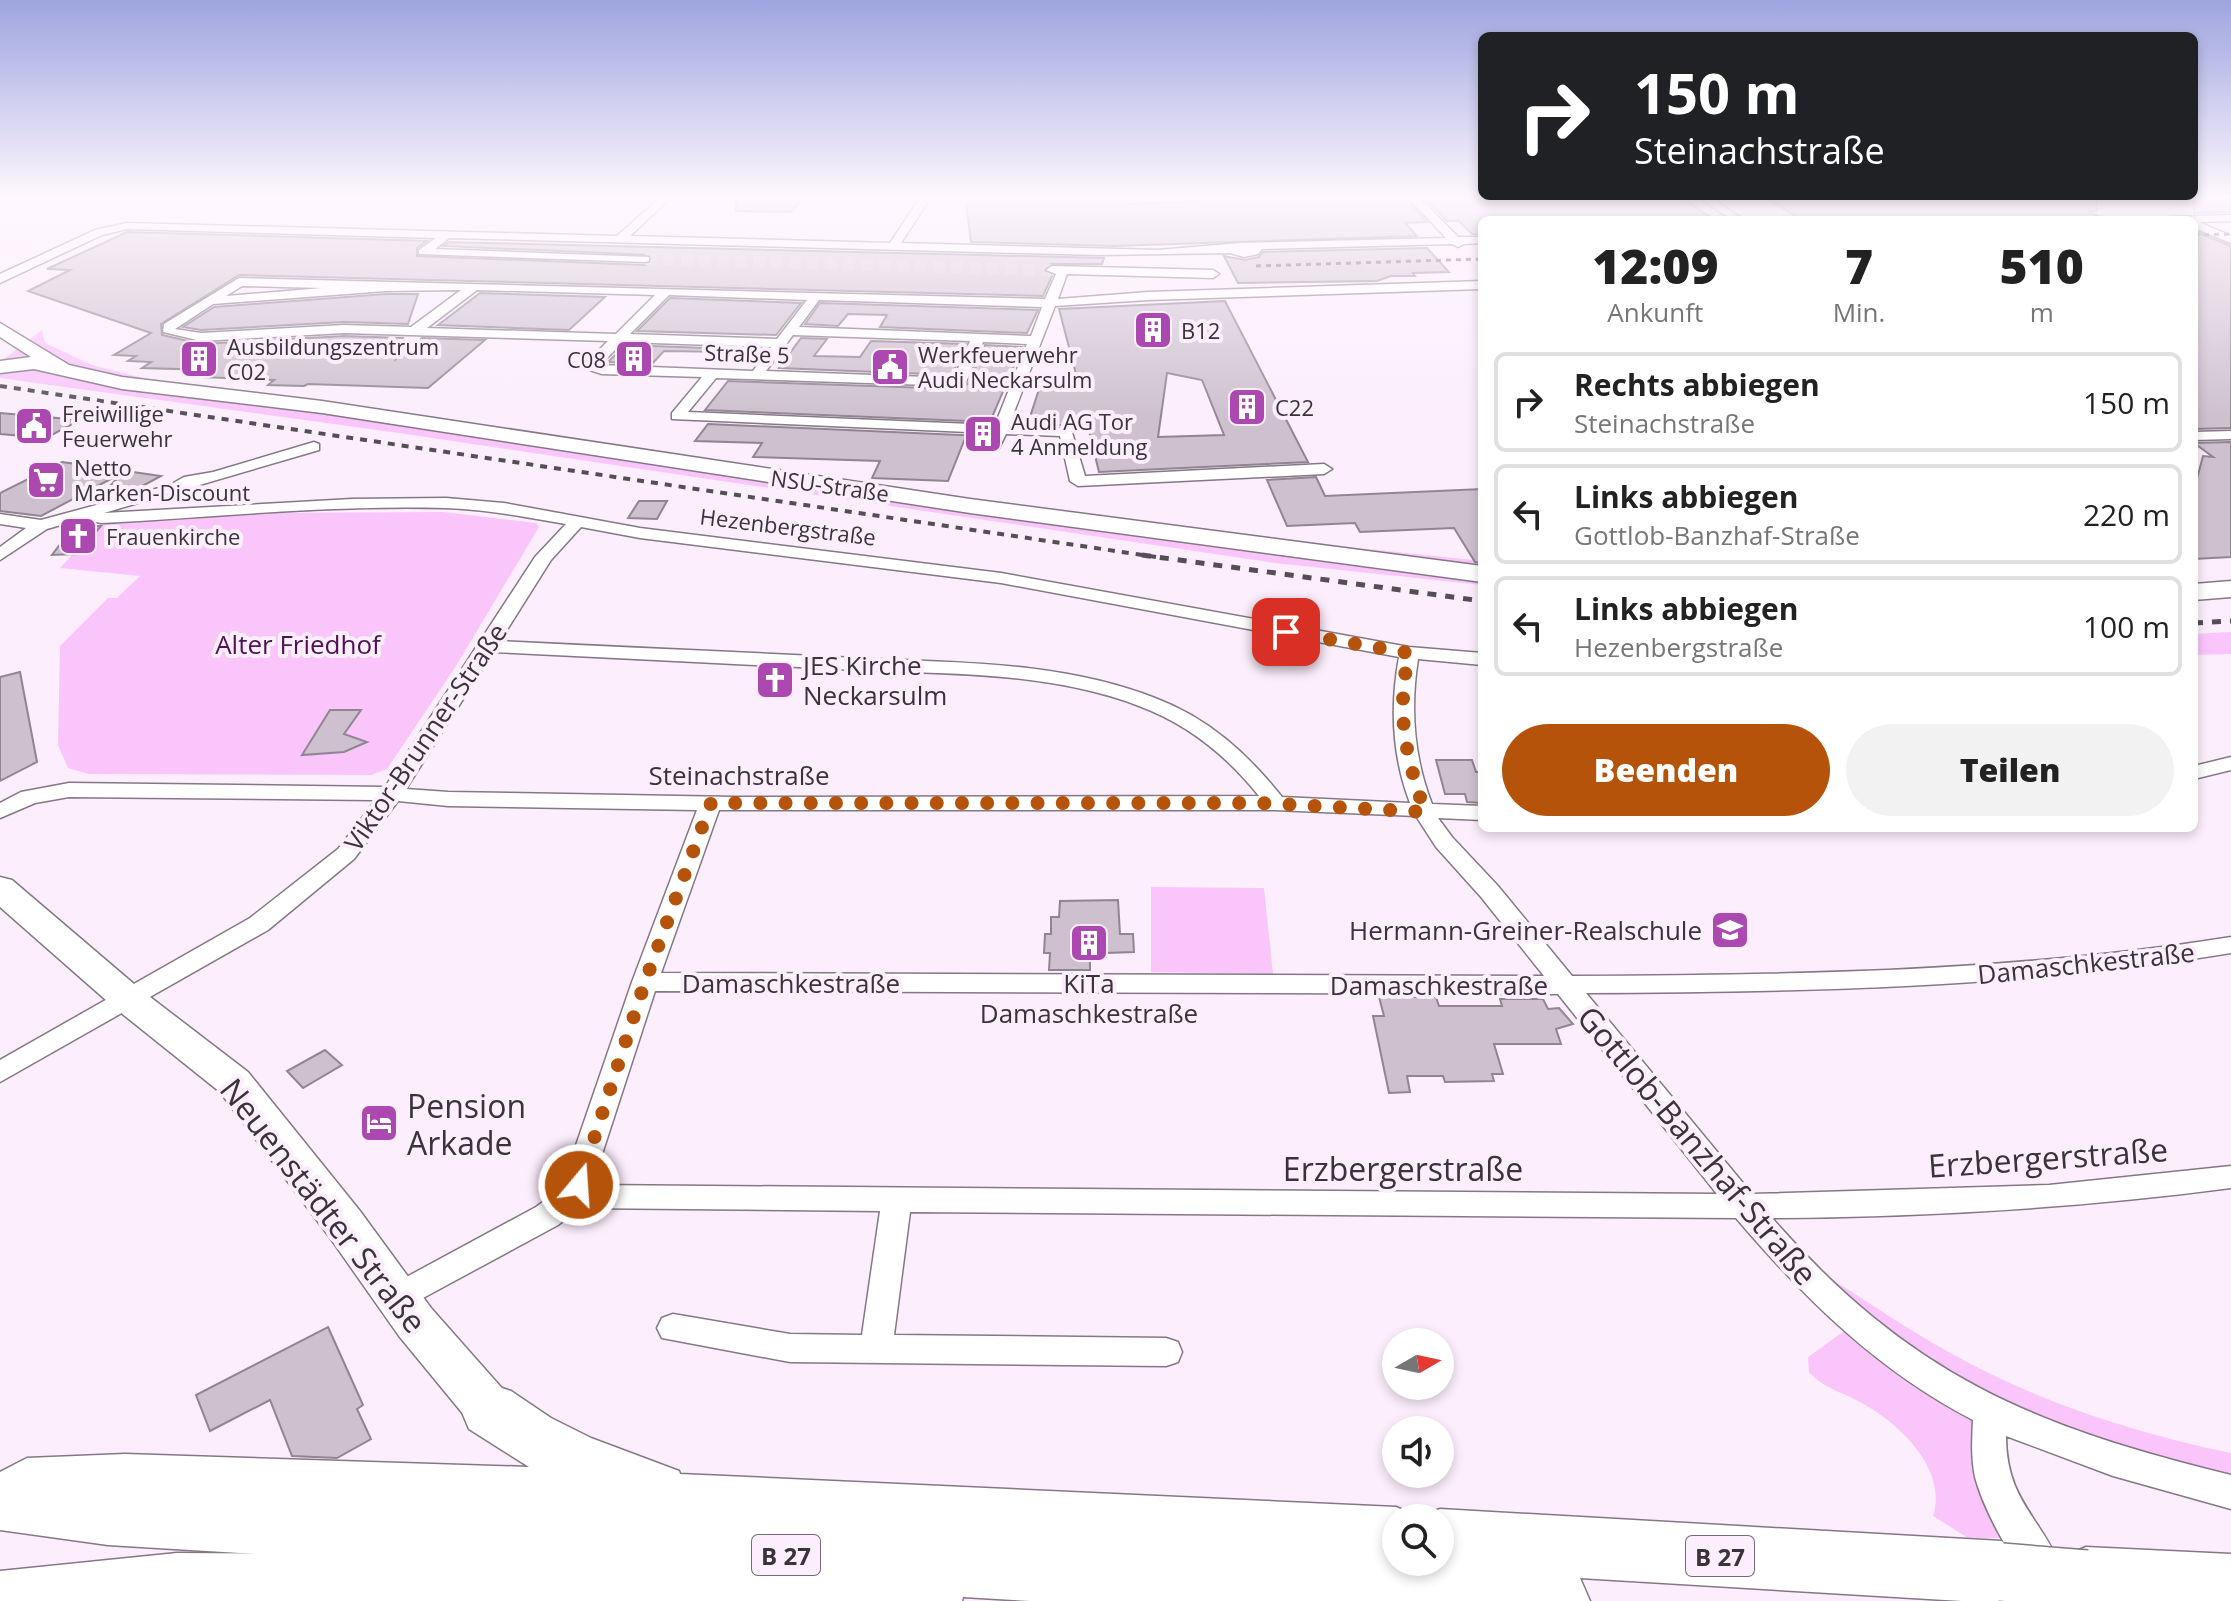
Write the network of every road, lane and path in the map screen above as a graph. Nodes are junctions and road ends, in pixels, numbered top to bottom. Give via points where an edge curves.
1 (20, 270) edge
2 (520, 270) edge
3 (1217, 270) edge
4 (1213, 274) junction
5 (0, 279) edge
6 (1475, 285) edge
7 (474, 286) junction
8 (499, 286) junction
9 (666, 291) junction
10 (1231, 294) junction
11 (816, 296) junction
12 (1049, 303) junction
13 (0, 317) edge
14 (791, 331) junction
15 (413, 332) junction
16 (16, 333) edge
17 (619, 337) junction
18 (978, 338) junction
19 (1036, 340) junction
20 (781, 343) junction
21 (0, 355) edge
22 (0, 367) edge
23 (62, 369) junction
24 (712, 374) junction
25 (756, 376) junction
26 (179, 390) junction
27 (2231, 435) edge
28 (2198, 436) edge
29 (997, 437) junction
30 (314, 447) dead end
31 (1324, 469) dead end
32 (84, 515) junction
33 (0, 519) edge
34 (577, 522) junction
35 (41, 525) junction
36 (0, 555) edge
37 (1478, 573) edge
38 (2231, 589) edge
39 (2198, 592) edge
40 (489, 646) junction
41 (1409, 653) junction
42 (1478, 659) edge
43 (2212, 769) edge
44 (2231, 783) edge
45 (392, 794) junction
46 (711, 803) junction
47 (1275, 803) junction
48 (0, 811) edge
49 (1425, 812) junction
50 (1478, 813) edge
51 (0, 888) edge
52 (2231, 945) edge
53 (645, 982) junction
54 (1565, 984) junction
55 (128, 999) junction
56 (0, 1072) edge
57 (2231, 1177) edge
58 (573, 1196) junction
59 (897, 1200) junction
60 (1744, 1206) junction
61 (399, 1296) junction
62 (673, 1328) dead end
63 (876, 1350) junction
64 (1166, 1352) dead end
65 (490, 1410) joint
66 (1991, 1413) junction
67 (0, 1488) edge
68 (2231, 1492) edge
69 (0, 1501) edge
70 (698, 1505) junction
71 (1382, 1536) edge
72 (1454, 1540) edge
73 (1130, 1578) junction
74 (2231, 1586) edge
75 (2075, 1590) edge
76 (572, 1596) edge
77 (0, 1598) edge
78 (1558, 1601) edge

1 - 5 street
2 - 8 street
3 - 4 street
4 - 10 street
4 - 12 street via 1057,270
6 - 10 street
7 - 8 street
7 - 15 street
7 - 15 street via 210,301 169,327 169,332 201,337 344,329
8 - 9 street
9 - 11 street
9 - 17 street, Straße 5
10 - 12 street
11 - 12 street
11 - 14 street
12 - 19 street
13 - 16 main road
14 - 18 street
14 - 20 street
15 - 17 street
16 - 21 main road
16 - 23 main road, NSU-Straße
16 - 26 main road, NSU-Straße via 87,367
17 - 20 street
17 - 24 street, Straße 5 via 591,366
18 - 19 street
18 - 25 street, Straße 5 via 959,382
19 - 29 street
20 - 25 street
22 - 23 main road via 34,363
23 - 26 main road, NSU-Straße
24 - 25 street, Straße 5
24 - 29 street via 677,416
26 - 37 main road, NSU-Straße via 999,510
27 - 28 street
29 - 31 street via 1066,432 1078,481
30 - 32 street
32 - 34 street, Hezenbergstraße via 437,503 504,508
32 - 35 street
33 - 35 street
34 - 40 street, Viktor-Brunner-Straße via 544,557
34 - 41 street, Hezenbergstraße via 1001,578
35 - 36 street
38 - 39 main road
40 - 45 street, Viktor-Brunner-Straße
40 - 47 street via 847,662 1057,678 1136,697 1191,721 1243,761
41 - 42 street, Hezenbergstraße
41 - 49 street, Gottlob-Banzhaf-Straße via 1401,713 1406,751
43 - 44 street
45 - 46 street, Steinachstraße
45 - 48 street, Steinachstraße via 69,790 29,797
45 - 55 street, Viktor-Brunner-Straße via 346,854 314,882 259,924
46 - 47 street, Steinachstraße
46 - 53 street
47 - 49 street, Steinachstraße
49 - 50 street, Steinachstraße
49 - 54 street, Gottlob-Banzhaf-Straße via 1434,830
51 - 55 main road, Neuenstädter Straße
52 - 54 street, Damaschkestraße via 2076,968 1959,976
53 - 54 street, Damaschkestraße
53 - 58 street
54 - 60 street, Gottlob-Banzhaf-Straße
55 - 56 street, Viktor-Brunner-Straße
55 - 61 main road, Neuenstädter Straße via 234,1082
57 - 60 street, Erzbergerstraße via 2050,1198
58 - 59 street, Erzbergerstraße
58 - 61 street via 547,1216
59 - 60 street, Erzbergerstraße
59 - 63 street
60 - 66 street, Gottlob-Banzhaf-Straße via 1806,1279 1854,1324 1927,1377
61 - 65 main road, Neuenstädter Straße
62 - 63 street via 790,1348
63 - 64 street
65 - 70 highway via 543,1447 577,1463
66 - 68 street, Gottlob-Banzhaf-Straße via 2137,1468
66 - 75 street via 1986,1446 1994,1482 2014,1521
67 - 70 highway, B 27 via 125,1483
69 - 73 highway, B 27 via 108,1515
70 - 71 highway, B 27
72 - 75 highway, B 27, bridge via 2001,1572
73 - 76 highway
73 - 78 highway, B 27
74 - 75 highway, B 27
76 - 77 main road via 371,1581 177,1580

